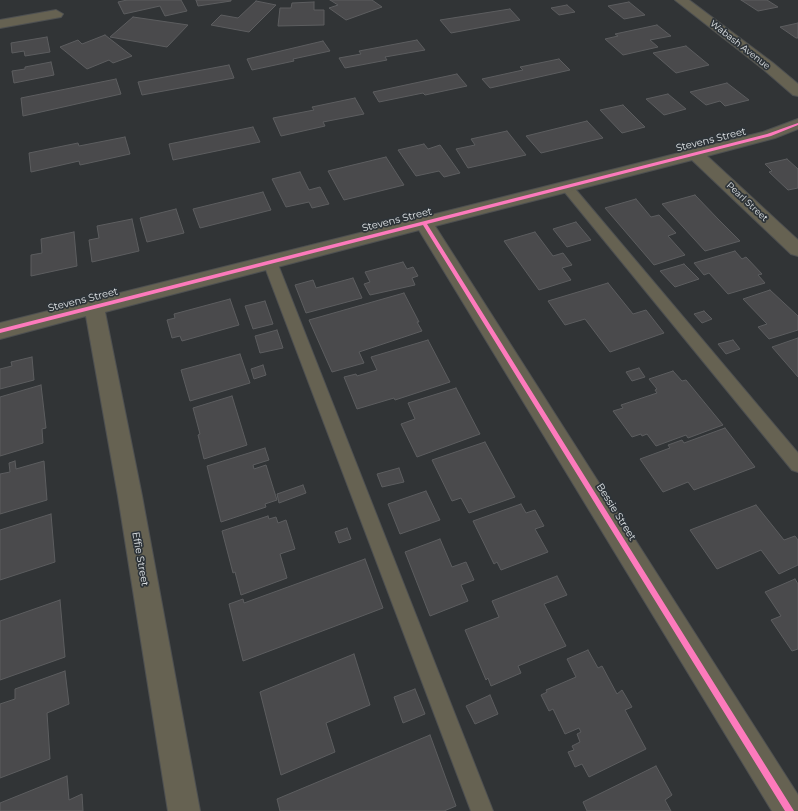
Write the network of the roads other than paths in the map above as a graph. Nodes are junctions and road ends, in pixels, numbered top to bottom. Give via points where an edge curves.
1 (681, 0) edge
2 (56, 14) dead end
3 (0, 24) edge
4 (798, 92) edge
5 (798, 124) edge
6 (696, 154) junction
7 (567, 187) junction
8 (424, 223) junction
9 (798, 250) edge
10 (270, 262) junction
11 (94, 307) junction
12 (0, 331) edge
13 (798, 465) edge
14 (184, 811) edge
15 (482, 811) edge
16 (790, 811) edge

1 - 4 street, Wabash Avenue
2 - 3 street
5 - 6 street, Stevens Street via 769,135
6 - 7 street, Stevens Street
6 - 9 street, Pearl Street
7 - 8 street, Stevens Street
7 - 13 lane
8 - 10 street, Stevens Street
8 - 16 street, Bessie Street
10 - 11 street, Stevens Street
10 - 15 lane
11 - 12 street, Stevens Street
11 - 14 street, Effie Street via 130,496

